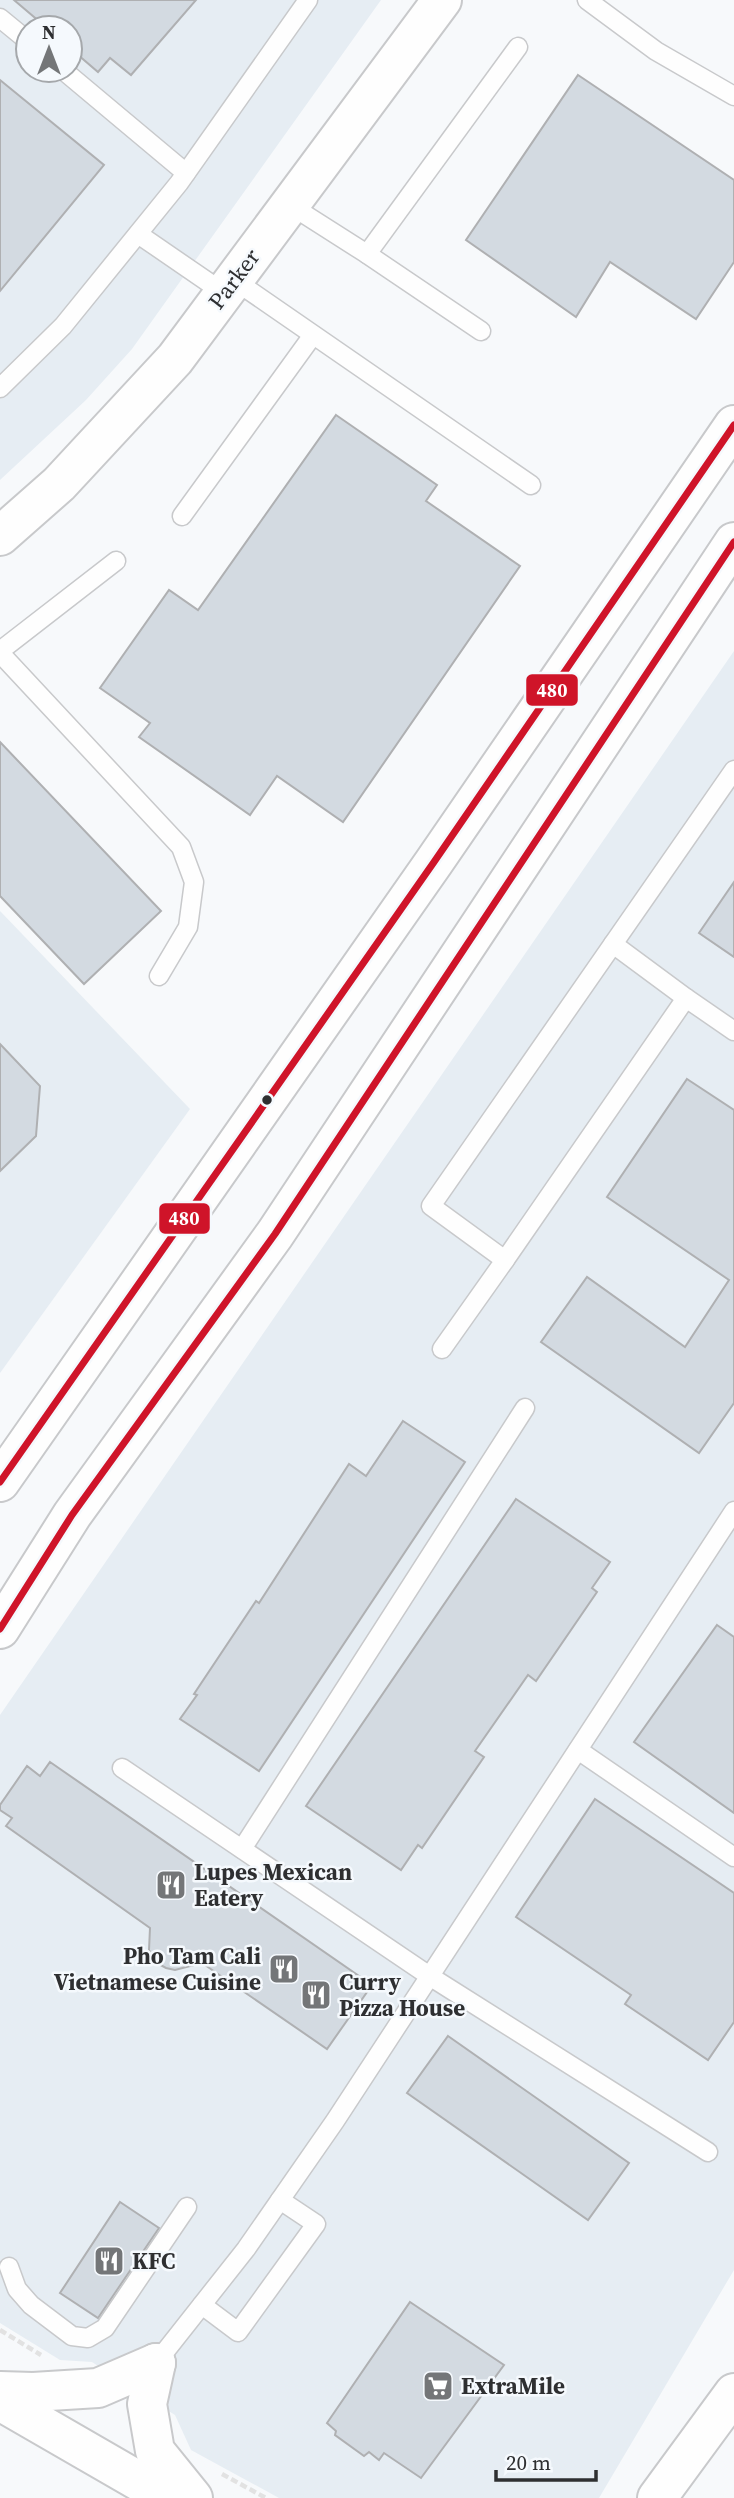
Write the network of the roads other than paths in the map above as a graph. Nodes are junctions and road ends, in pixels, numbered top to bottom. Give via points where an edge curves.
1 (308, 0) edge
2 (442, 0) edge
3 (587, 0) edge
4 (0, 18) edge
5 (14, 30) edge
6 (517, 47) dead end
7 (80, 84) edge
8 (734, 96) edge
9 (186, 173) junction
10 (290, 205) junction
11 (138, 234) junction
12 (368, 254) junction
13 (229, 286) junction
14 (481, 331) dead end
15 (313, 335) junction
16 (0, 388) edge
17 (734, 425) edge
18 (531, 485) dead end
19 (182, 516) dead end
20 (0, 536) edge
21 (734, 542) edge
22 (116, 561) dead end
23 (0, 652) edge
24 (734, 770) edge
25 (613, 944) junction
26 (159, 976) dead end
27 (686, 998) junction
28 (734, 1031) edge
29 (505, 1260) junction
30 (442, 1349) dead end
31 (525, 1408) dead end
32 (0, 1482) edge
33 (734, 1511) edge
34 (0, 1629) edge
35 (578, 1750) junction
36 (122, 1768) dead end
37 (242, 1849) junction
38 (734, 1857) edge
39 (430, 1977) junction
40 (708, 2152) dead end
41 (280, 2200) junction
42 (187, 2207) dead end
43 (9, 2267) dead end
44 (202, 2305) junction
45 (156, 2363) junction
46 (0, 2391) edge
47 (734, 2393) edge
48 (0, 2401) edge
49 (168, 2498) edge
50 (192, 2498) edge
51 (657, 2498) edge

1 - 9 lane
2 - 10 main road, Parker
3 - 8 lane via 656,51
4 - 5 lane
6 - 12 lane
7 - 9 lane
9 - 11 lane
10 - 12 lane
10 - 13 main road, Parker
11 - 13 lane
11 - 16 lane via 64,326
12 - 14 lane
13 - 15 lane
13 - 20 main road, Parker via 175,359 59,484
15 - 18 lane
15 - 19 lane
17 - 32 main road
21 - 34 main road via 275,1234 72,1515
22 - 23 lane
23 - 26 lane via 181,847 194,883 188,927
24 - 25 lane
25 - 27 lane
25 - 29 lane via 430,1206
27 - 28 lane
27 - 29 lane
29 - 30 lane
31 - 37 lane
33 - 35 lane
35 - 38 lane
35 - 39 lane
36 - 37 lane
37 - 39 lane
39 - 40 lane
39 - 41 lane
41 - 44 lane
41 - 44 lane via 316,2224 238,2332
42 - 43 lane via 105,2329 88,2338 72,2336 31,2305
44 - 45 lane
45 - 46 main road via 98,2389
45 - 50 main road via 147,2404 155,2451
47 - 51 main road
48 - 49 main road

